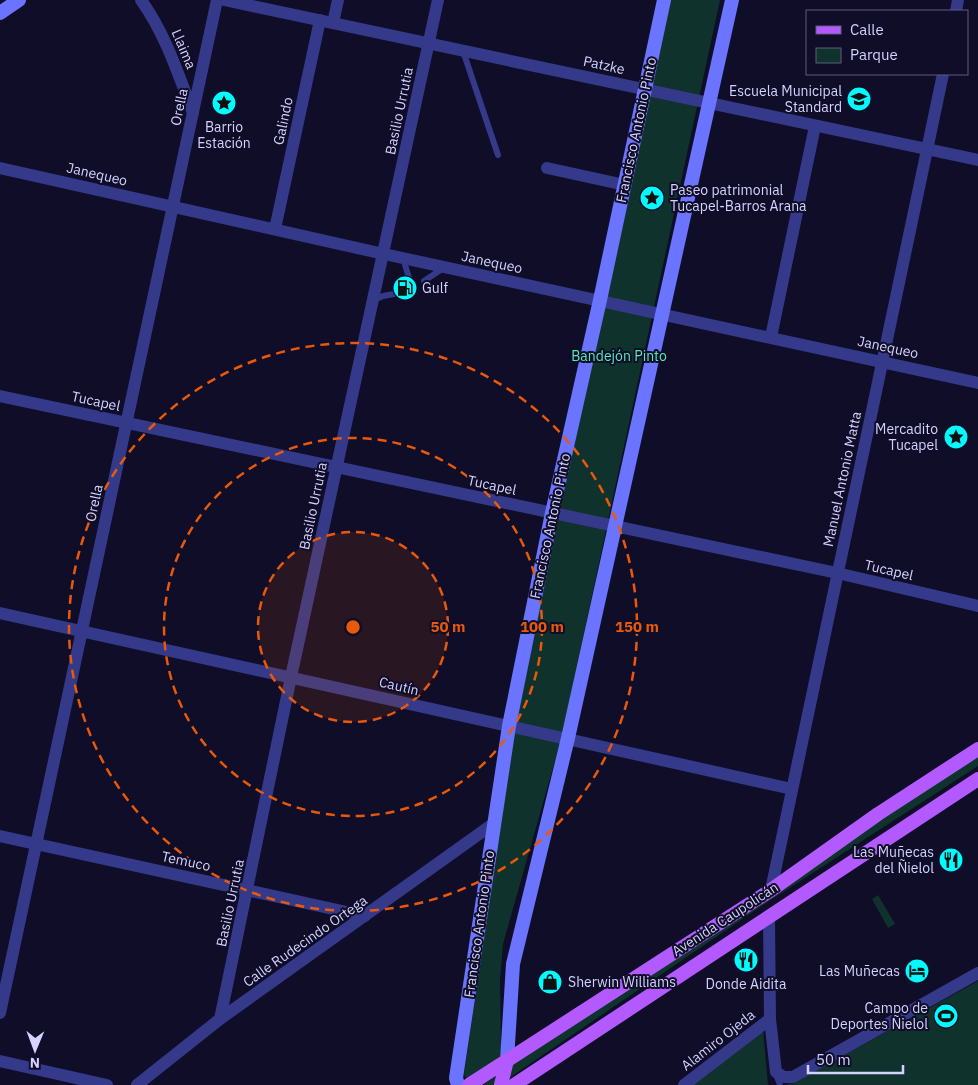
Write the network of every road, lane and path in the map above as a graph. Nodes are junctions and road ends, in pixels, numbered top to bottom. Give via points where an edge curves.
1 (141, 0) edge
2 (217, 0) edge
3 (224, 0) edge
4 (338, 0) edge
5 (438, 0) edge
6 (664, 0) edge
7 (732, 0) edge
8 (260, 4) edge
9 (320, 20) junction
10 (333, 23) junction
11 (429, 44) junction
12 (462, 50) junction
13 (943, 75) edge
14 (645, 90) junction
15 (710, 103) junction
16 (193, 114) junction
17 (815, 126) junction
18 (927, 149) junction
19 (498, 155) dead end
20 (978, 160) edge
21 (0, 168) edge
22 (547, 168) dead end
23 (624, 185) junction
24 (173, 207) junction
25 (274, 228) junction
26 (384, 254) junction
27 (403, 258) junction
28 (445, 267) junction
29 (409, 278) dead end
30 (424, 281) dead end
31 (394, 294) dead end
32 (374, 300) junction
33 (600, 300) junction
34 (662, 314) junction
35 (771, 337) junction
36 (882, 362) junction
37 (978, 383) edge
38 (0, 396) edge
39 (126, 423) junction
40 (337, 467) junction
41 (552, 513) junction
42 (615, 526) junction
43 (837, 573) junction
44 (978, 606) edge
45 (0, 613) edge
46 (82, 631) junction
47 (291, 677) junction
48 (509, 726) junction
49 (568, 738) junction
50 (978, 749) edge
51 (978, 772) edge
52 (973, 783) edge
53 (792, 789) junction
54 (493, 824) junction
55 (0, 836) edge
56 (36, 844) junction
57 (787, 878) junction
58 (248, 890) junction
59 (770, 890) junction
60 (365, 916) junction
61 (768, 917) junction
62 (978, 972) edge
63 (0, 1013) edge
64 (220, 1019) junction
65 (770, 1019) junction
66 (507, 1060) junction
67 (0, 1061) edge
68 (784, 1081) edge
69 (107, 1085) edge
70 (137, 1085) edge
71 (458, 1085) edge
72 (469, 1085) edge
73 (501, 1085) edge
74 (514, 1085) edge
75 (684, 1085) edge

1 - 16 street, Llaima via 170,50
2 - 16 street, Orella
3 - 8 street, Patzke
4 - 10 street
5 - 11 street, Basilio Urrutia
6 - 14 main road, Francisco Antonio Pinto
7 - 15 main road
8 - 9 street, Patzke
9 - 10 street, Patzke
9 - 25 street, Galindo
10 - 11 street, Patzke
11 - 12 street, Patzke
11 - 26 street, Basilio Urrutia
12 - 14 street, Patzke
12 - 19 lane
13 - 18 street, Manuel Antonio Matta
14 - 15 street, Patzke
14 - 23 main road, Francisco Antonio Pinto
15 - 17 street, Patzke
15 - 34 main road
16 - 24 street, Orella
17 - 18 street, Patzke
17 - 35 street
18 - 20 street, Patzke
18 - 36 street, Manuel Antonio Matta
21 - 24 street, Janequeo
22 - 23 street
23 - 33 main road, Francisco Antonio Pinto
24 - 25 street, Janequeo
24 - 39 street, Orella
25 - 26 street, Janequeo
26 - 27 street, Janequeo
26 - 32 street, Basilio Urrutia
27 - 28 street, Janequeo
27 - 29 lane
28 - 30 lane
28 - 33 street, Janequeo
31 - 32 lane
32 - 40 street, Basilio Urrutia
33 - 34 street, Janequeo
33 - 41 main road, Francisco Antonio Pinto
34 - 35 street, Janequeo
34 - 42 main road
35 - 36 street, Janequeo
36 - 37 street, Janequeo
36 - 43 street, Manuel Antonio Matta
38 - 39 street, Tucapel
39 - 40 street, Tucapel
39 - 46 street, Orella
40 - 41 street, Tucapel
40 - 47 street, Basilio Urrutia
41 - 42 street, Tucapel
41 - 48 main road, Francisco Antonio Pinto
42 - 43 street, Tucapel
42 - 49 main road
43 - 44 street, Tucapel
43 - 53 street, Manuel Antonio Matta
45 - 46 street, Cautín
46 - 47 street, Cautín
46 - 56 street, Orella
47 - 48 street, Cautín
47 - 58 street, Basilio Urrutia
48 - 49 street, Cautín
48 - 54 main road, Francisco Antonio Pinto
49 - 53 street, Cautín
49 - 66 main road via 513,964
50 - 57 main road, Avenida Caupolicán
51 - 52 main road
52 - 61 main road, Avenida Caupolicán
53 - 59 street, Manuel Antonio Matta
54 - 60 street, Calle Rudecindo Ortega
54 - 71 main road, Francisco Antonio Pinto via 456,1078
55 - 56 street, Temuco
56 - 58 street, Temuco
56 - 63 street, Orella
57 - 59 main road, Avenida Caupolicán
57 - 61 main road via 771,897
58 - 60 street, Temuco
58 - 64 street, Basilio Urrutia
59 - 66 main road, Avenida Caupolicán
60 - 64 street, Calle Rudecindo Ortega
61 - 65 street
61 - 74 main road, Avenida Caupolicán
62 - 68 street
64 - 70 street, Calle Rudecindo Ortega
65 - 68 street via 776,1072 784,1077
65 - 75 street, Alamiro Ojeda
66 - 72 main road, Avenida Caupolicán
66 - 73 main road
67 - 69 street

